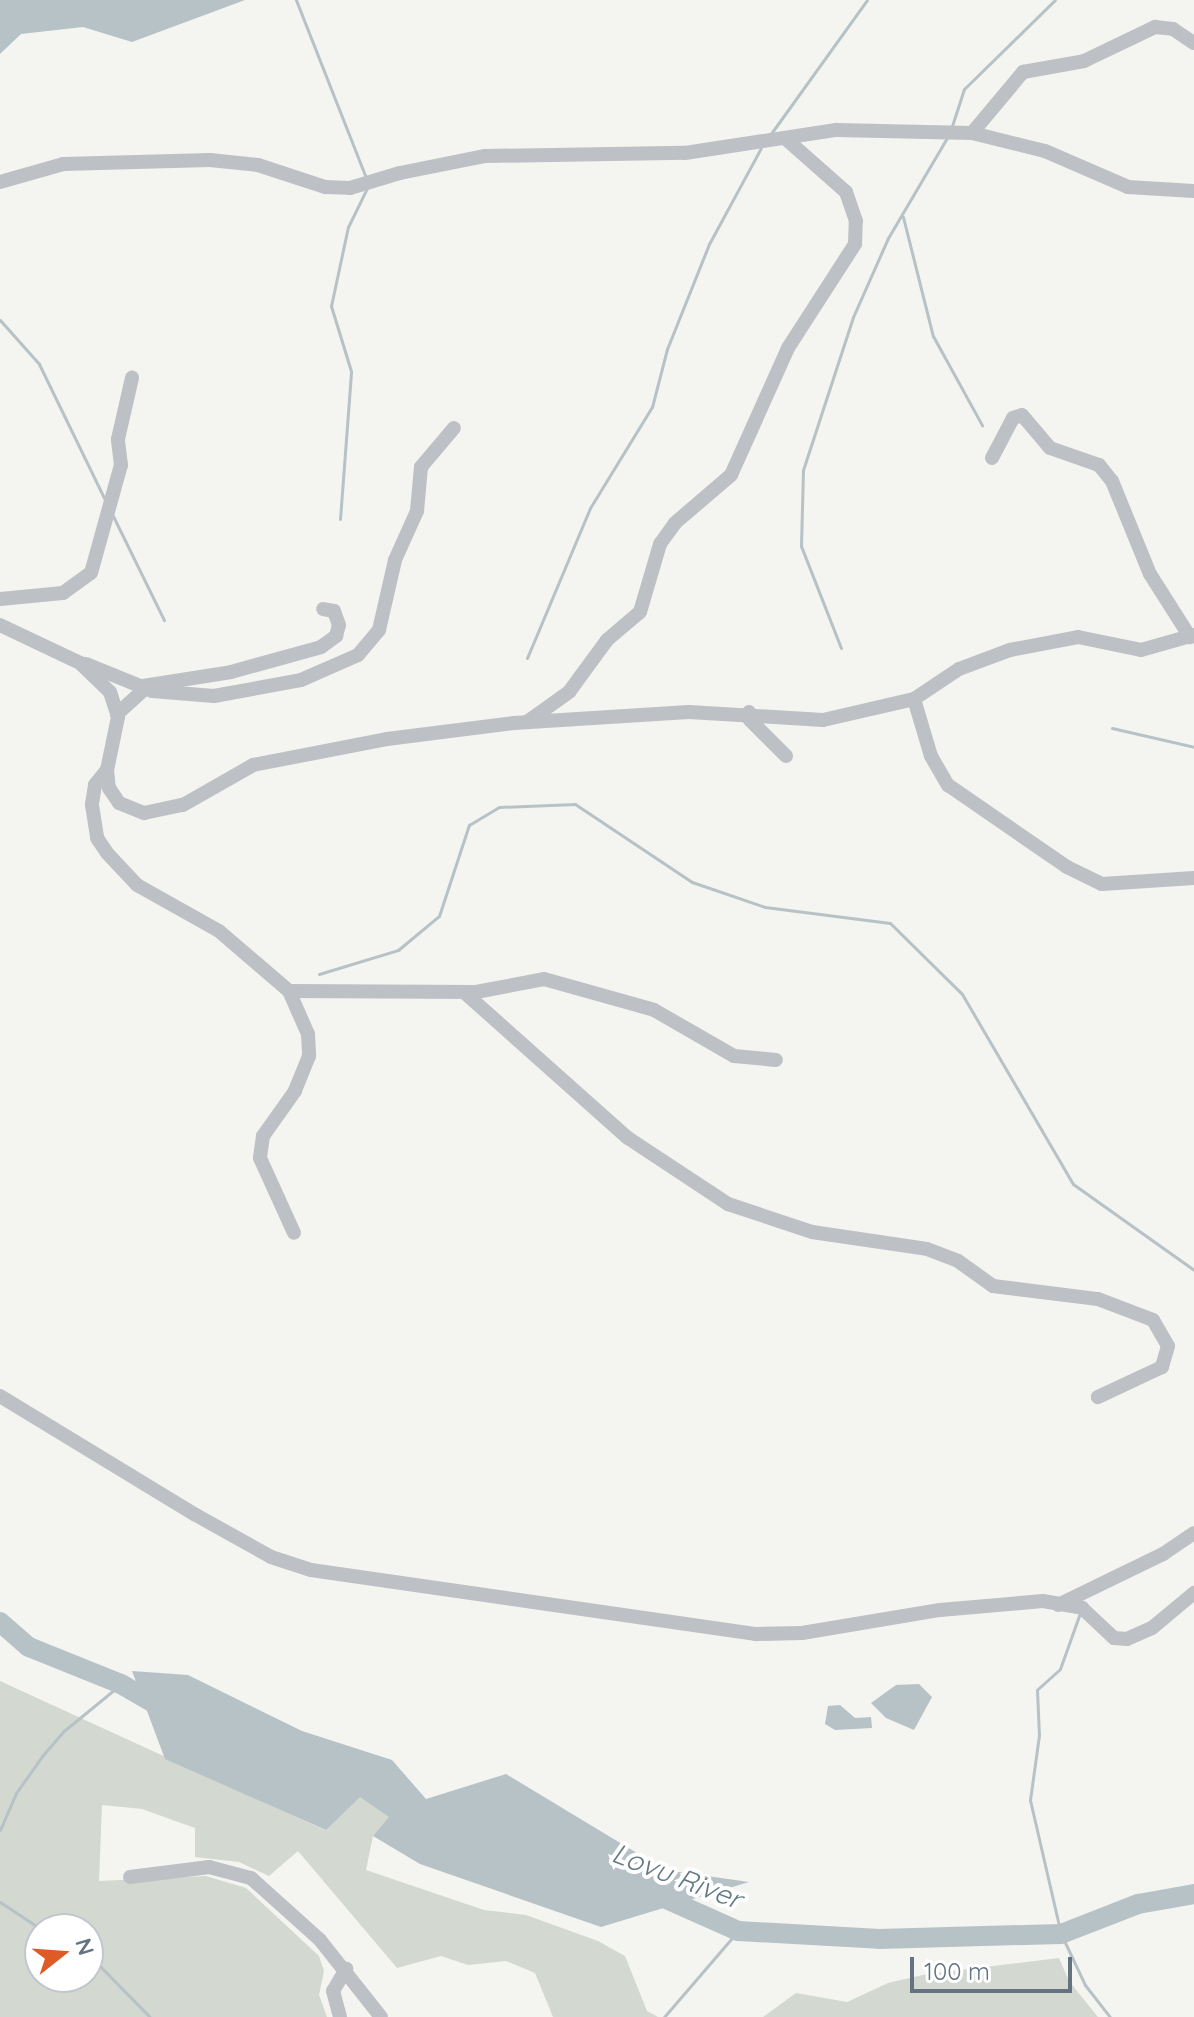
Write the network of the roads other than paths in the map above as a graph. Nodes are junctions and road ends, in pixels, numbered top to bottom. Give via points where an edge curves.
1 (1194, 43) edge
2 (972, 133) junction
3 (786, 139) junction
4 (0, 182) edge
5 (1194, 191) edge
6 (132, 378) dead end
7 (454, 428) dead end
8 (992, 458) dead end
9 (0, 599) edge
10 (323, 609) dead end
11 (0, 625) edge
12 (1192, 636) edge
13 (80, 663) junction
14 (143, 688) junction
15 (914, 699) junction
16 (749, 712) junction
17 (117, 714) junction
18 (526, 723) junction
19 (786, 756) dead end
20 (107, 770) junction
21 (1194, 878) edge
22 (289, 991) junction
23 (465, 993) junction
24 (776, 1060) dead end
25 (294, 1233) dead end
26 (0, 1396) edge
27 (1098, 1397) dead end
28 (1194, 1533) edge
29 (1194, 1593) edge
30 (1058, 1605) junction
31 (130, 1877) dead end
32 (346, 1969) junction
33 (340, 2017) edge
34 (381, 2017) edge

1 - 2 street via 1173,29 1155,27 1084,61 1023,72
2 - 3 street via 836,130
2 - 5 street via 1045,151 1128,187
3 - 4 street via 600,158 485,156 340,189 285,171 210,160 63,164
3 - 18 street via 846,192 856,221 855,244 788,348 731,475 687,511 660,544 640,612 607,640 569,692
6 - 9 street via 118,439 121,465 91,573 63,593
7 - 14 street via 421,467 413,524 395,560 379,630 368,648 321,673 262,689 214,696
8 - 12 street via 1013,418 1022,415 1050,448 1099,465 1112,481 1150,574
10 - 14 street via 336,614 339,630 321,647 231,672
11 - 13 street
12 - 15 street via 1141,650 1078,637 1010,650 959,669
13 - 14 street
13 - 17 street via 110,692
14 - 17 street
15 - 16 street via 823,720
15 - 21 street via 931,756 948,785 1067,867 1102,884
16 - 18 street
16 - 19 street via 750,720
17 - 20 street
18 - 20 street via 387,739 262,763 183,805 155,813 136,812 119,803 109,788
20 - 22 street via 95,785 92,805 97,838 107,853 137,885 219,931
22 - 23 street
22 - 25 street via 308,1034 309,1056 295,1091 263,1136 260,1158
23 - 24 street via 533,979 559,981 654,1010 734,1056
23 - 27 street via 628,1138 728,1204 812,1232 927,1249 958,1261 993,1286 1112,1302 1153,1320 1168,1346 1162,1367
26 - 30 street via 271,1557 311,1570 756,1634 802,1633 940,1610 1043,1601
28 - 30 street via 1163,1554
29 - 30 street via 1152,1628 1127,1639 1114,1638 1082,1608
31 - 32 street via 209,1867 235,1871 281,1901
32 - 33 street via 333,1991
32 - 34 street

